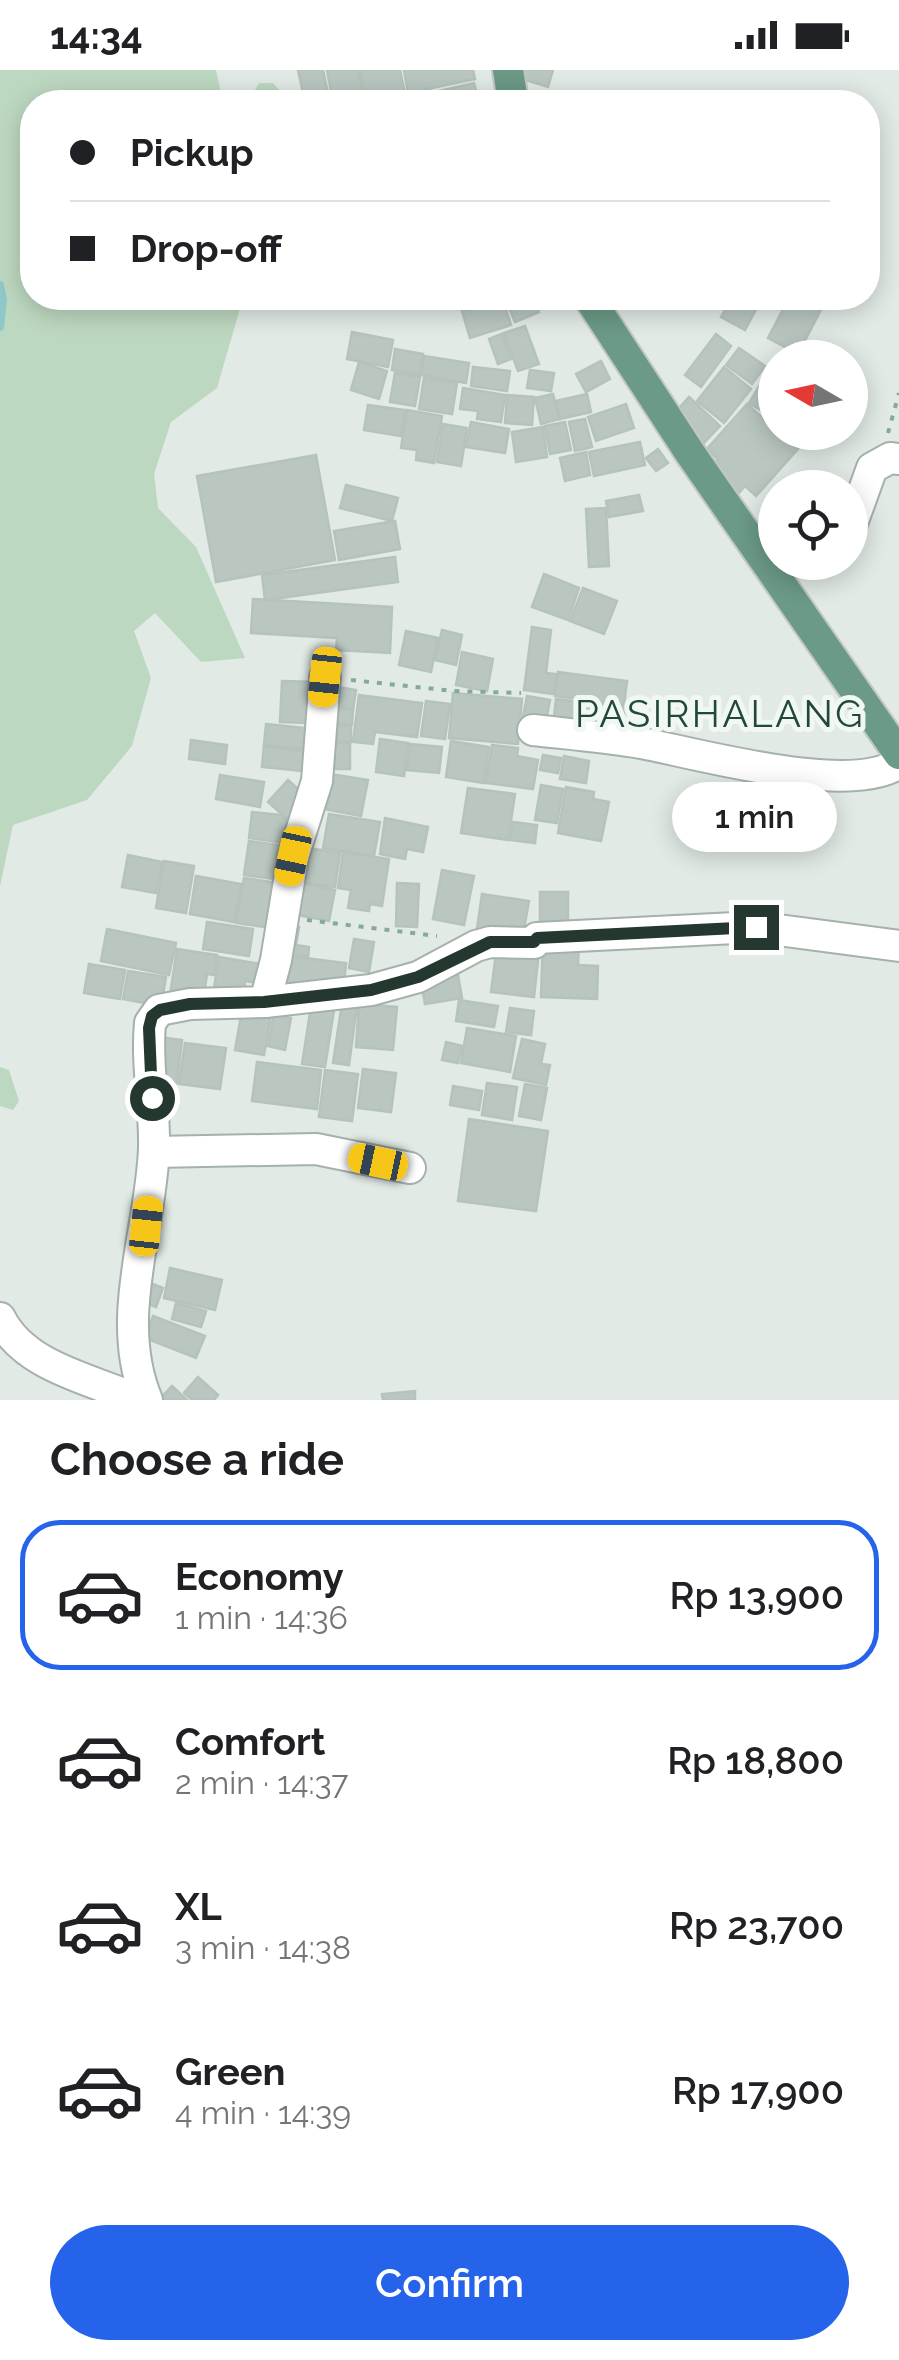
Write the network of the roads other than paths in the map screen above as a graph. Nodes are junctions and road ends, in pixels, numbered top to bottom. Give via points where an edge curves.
1 (597, 310) edge
2 (890, 461) edge
3 (868, 479) edge
4 (758, 538) edge
5 (787, 580) edge
6 (325, 677) road end
7 (533, 730) dead end
8 (899, 754) edge
9 (899, 763) edge
10 (899, 946) edge
11 (264, 1002) junction
12 (154, 1152) junction
13 (410, 1168) dead end
14 (0, 1318) edge
15 (138, 1400) edge
16 (147, 1400) edge

1 - 4 main road via 690,453
2 - 3 street via 872,468
5 - 8 main road
6 - 11 street via 317,782 293,856
7 - 9 street via 806,774 877,774
10 - 11 street via 756,927 490,942 418,977 371,990
11 - 12 street via 190,1004 152,1016
12 - 13 street via 316,1149
12 - 16 street via 131,1320
14 - 15 street via 16,1340 52,1367

